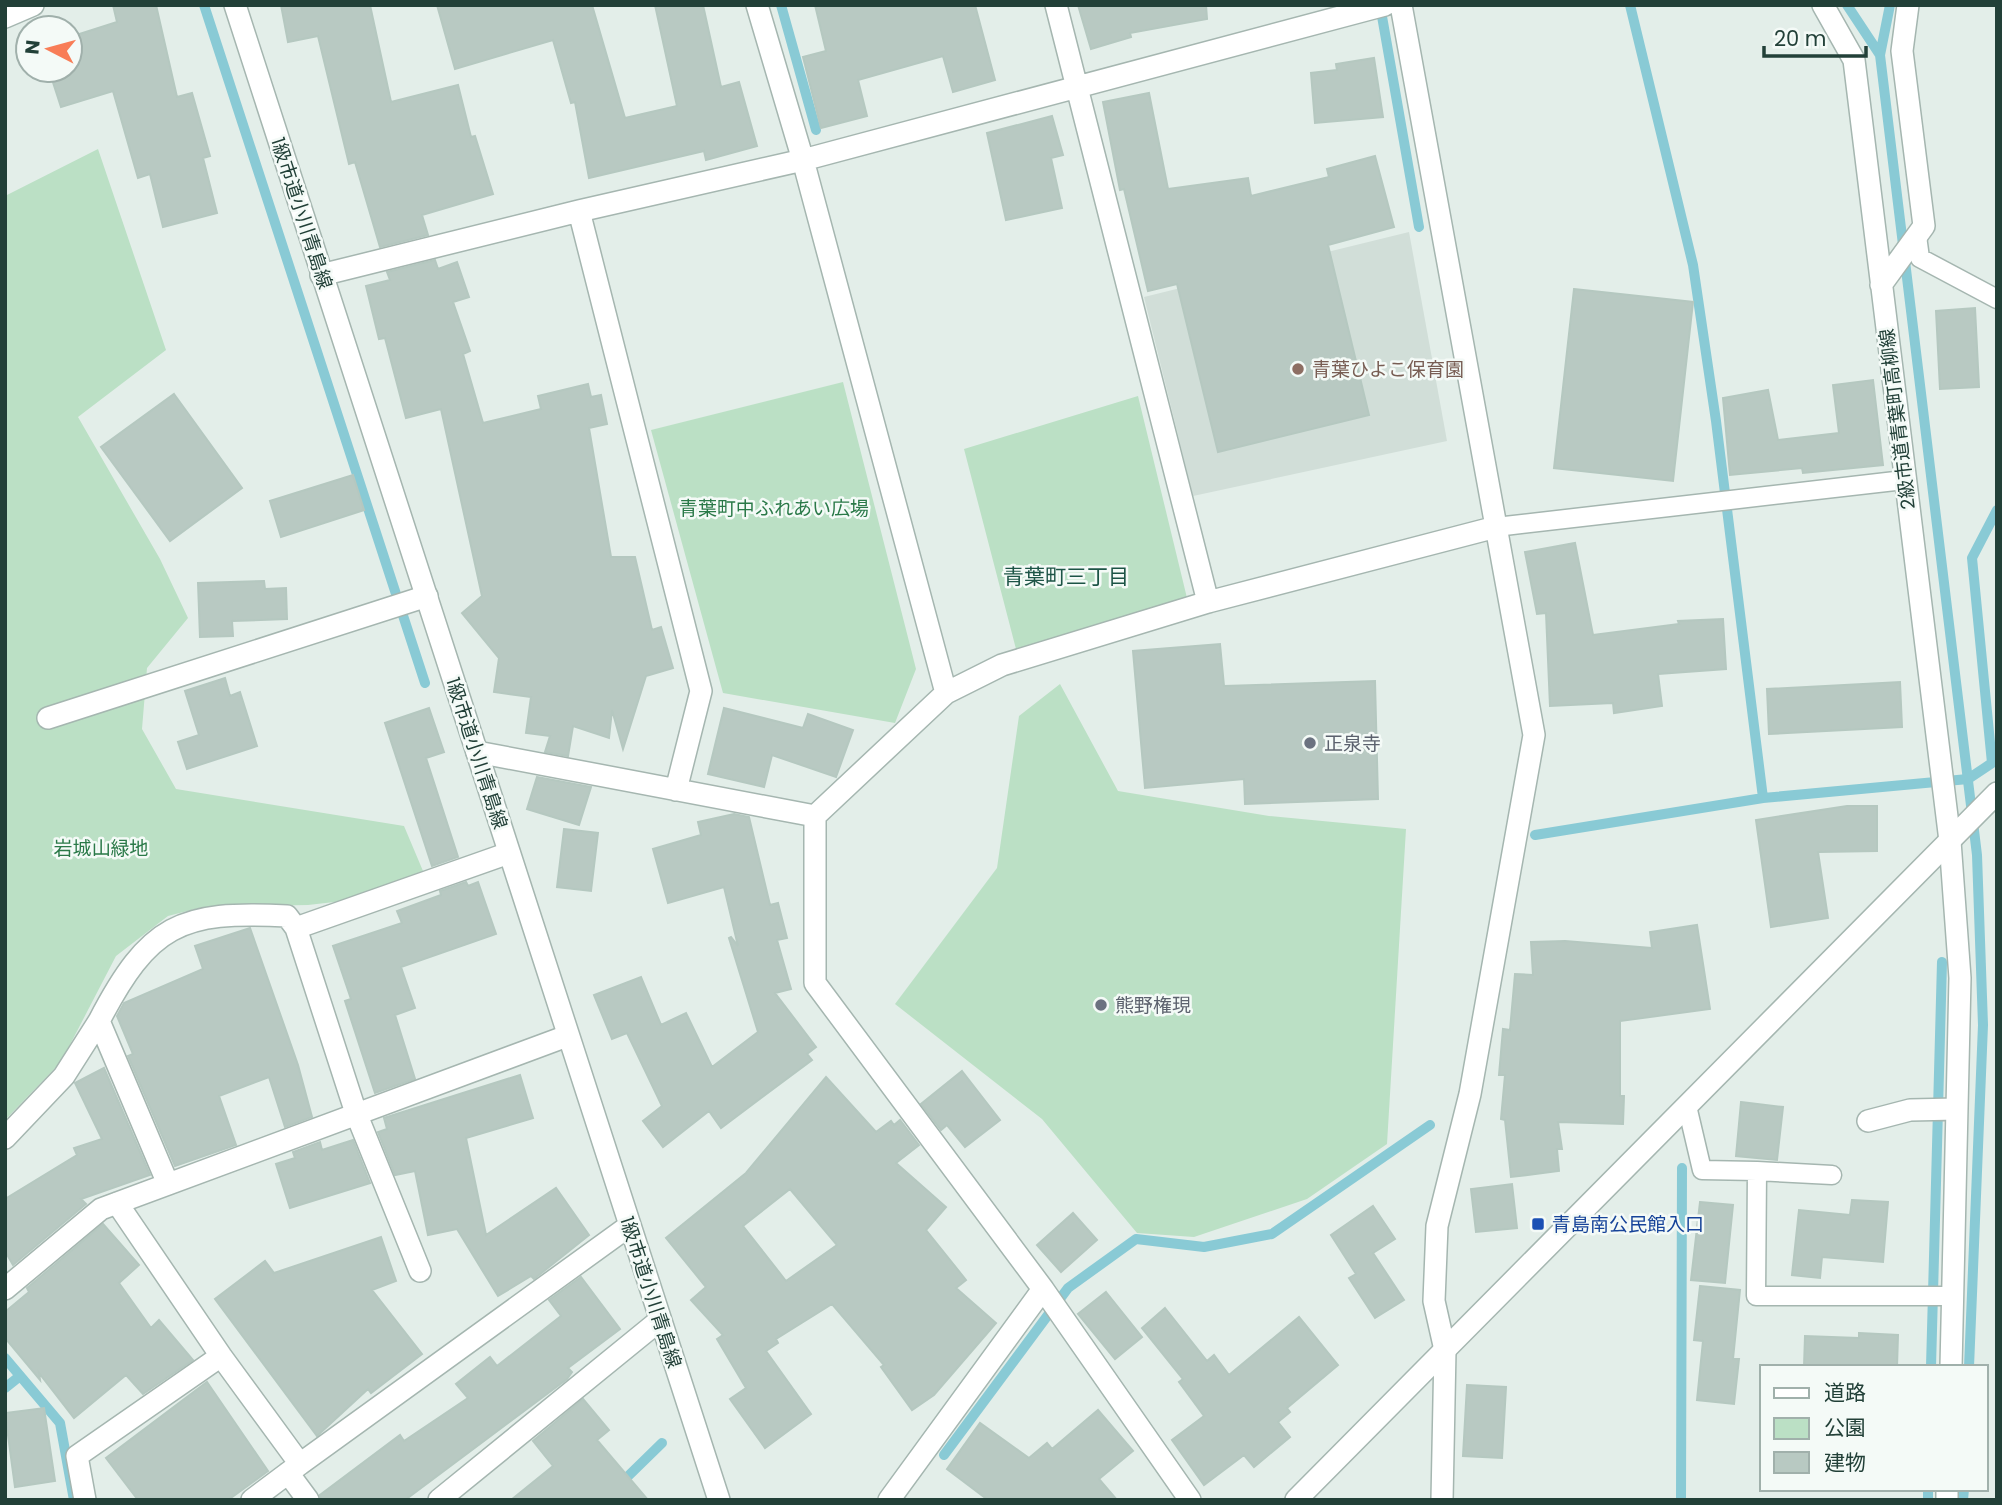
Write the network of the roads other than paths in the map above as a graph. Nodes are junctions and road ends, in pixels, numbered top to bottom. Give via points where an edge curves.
1 (33, 5) edge
2 (235, 5) edge
3 (757, 5) edge
4 (1056, 5) edge
5 (1385, 5) edge
6 (1401, 5) edge
7 (1823, 5) edge
8 (1909, 5) edge
9 (5, 17) edge
10 (1077, 86) junction
11 (803, 160) junction
12 (579, 211) junction
13 (1917, 236) junction
14 (321, 275) junction
15 (1881, 285) junction
16 (1997, 299) edge
17 (1904, 480) junction
18 (1496, 527) junction
19 (427, 596) junction
20 (1208, 602) junction
21 (946, 693) junction
22 (48, 718) dead end
23 (477, 752) junction
24 (677, 790) junction
25 (1990, 800) edge
26 (815, 816) junction
27 (1951, 841) junction
28 (509, 853) junction
29 (296, 928) junction
30 (99, 1021) junction
31 (567, 1036) junction
32 (1687, 1106) junction
33 (1957, 1109) junction
34 (356, 1113) junction
35 (1868, 1121) dead end
36 (5, 1138) edge
37 (1757, 1171) junction
38 (1832, 1175) dead end
39 (168, 1184) junction
40 (117, 1203) junction
41 (629, 1226) junction
42 (420, 1271) dead end
43 (5, 1289) edge
44 (1043, 1289) junction
45 (1952, 1296) junction
46 (660, 1320) junction
47 (1445, 1350) junction
48 (221, 1356) junction
49 (1951, 1365) edge
50 (294, 1469) junction
51 (85, 1500) edge
52 (252, 1500) edge
53 (308, 1500) edge
54 (439, 1500) edge
55 (719, 1500) edge
56 (889, 1500) edge
57 (1190, 1500) edge
58 (1296, 1500) edge
59 (1443, 1500) edge

1 - 9 street
2 - 14 street, 1級市道小川青島線
3 - 11 street
4 - 10 street
5 - 10 street
6 - 18 street
7 - 15 street, 2級市道青葉町高柳線 via 1854,60
8 - 13 street via 1902,51 1924,226
10 - 11 street
10 - 20 street
11 - 12 street
11 - 21 street
12 - 14 street
12 - 24 street via 701,691
13 - 15 street
13 - 16 lane via 1920,258
14 - 19 street, 1級市道小川青島線
15 - 17 street, 2級市道青葉町高柳線
17 - 18 lane
17 - 27 street, 2級市道青葉町高柳線
18 - 20 street
18 - 47 street via 1534,734 1470,1094 1437,1226 1434,1301
19 - 22 street
19 - 23 street, 1級市道小川青島線
20 - 21 street via 1002,665
21 - 26 street
23 - 24 street
23 - 28 street, 1級市道小川青島線
24 - 26 street
25 - 27 street
26 - 44 street via 815,983
27 - 32 street
27 - 33 street, 2級市道青葉町高柳線 via 1960,978
28 - 29 street
28 - 31 street, 1級市道小川青島線
29 - 30 street via 287,916 249,914 193,920 150,943 119,982
29 - 34 street
30 - 36 street via 64,1076
30 - 39 street
31 - 34 street
31 - 41 street, 1級市道小川青島線
32 - 37 lane via 1702,1170
32 - 47 street
33 - 35 street via 1910,1110
33 - 45 street, 2級市道青葉町高柳線
34 - 39 street
34 - 42 street
37 - 38 lane
37 - 45 lane via 1756,1296
39 - 40 street
40 - 43 street via 101,1209
40 - 48 street
41 - 46 street, 1級市道小川青島線
41 - 50 street
44 - 56 street
44 - 57 street
45 - 49 street, 2級市道青葉町高柳線
46 - 54 street
46 - 55 street, 1級市道小川青島線
47 - 58 street
47 - 59 street
48 - 50 street
48 - 51 street via 77,1456
50 - 52 street
50 - 53 street

